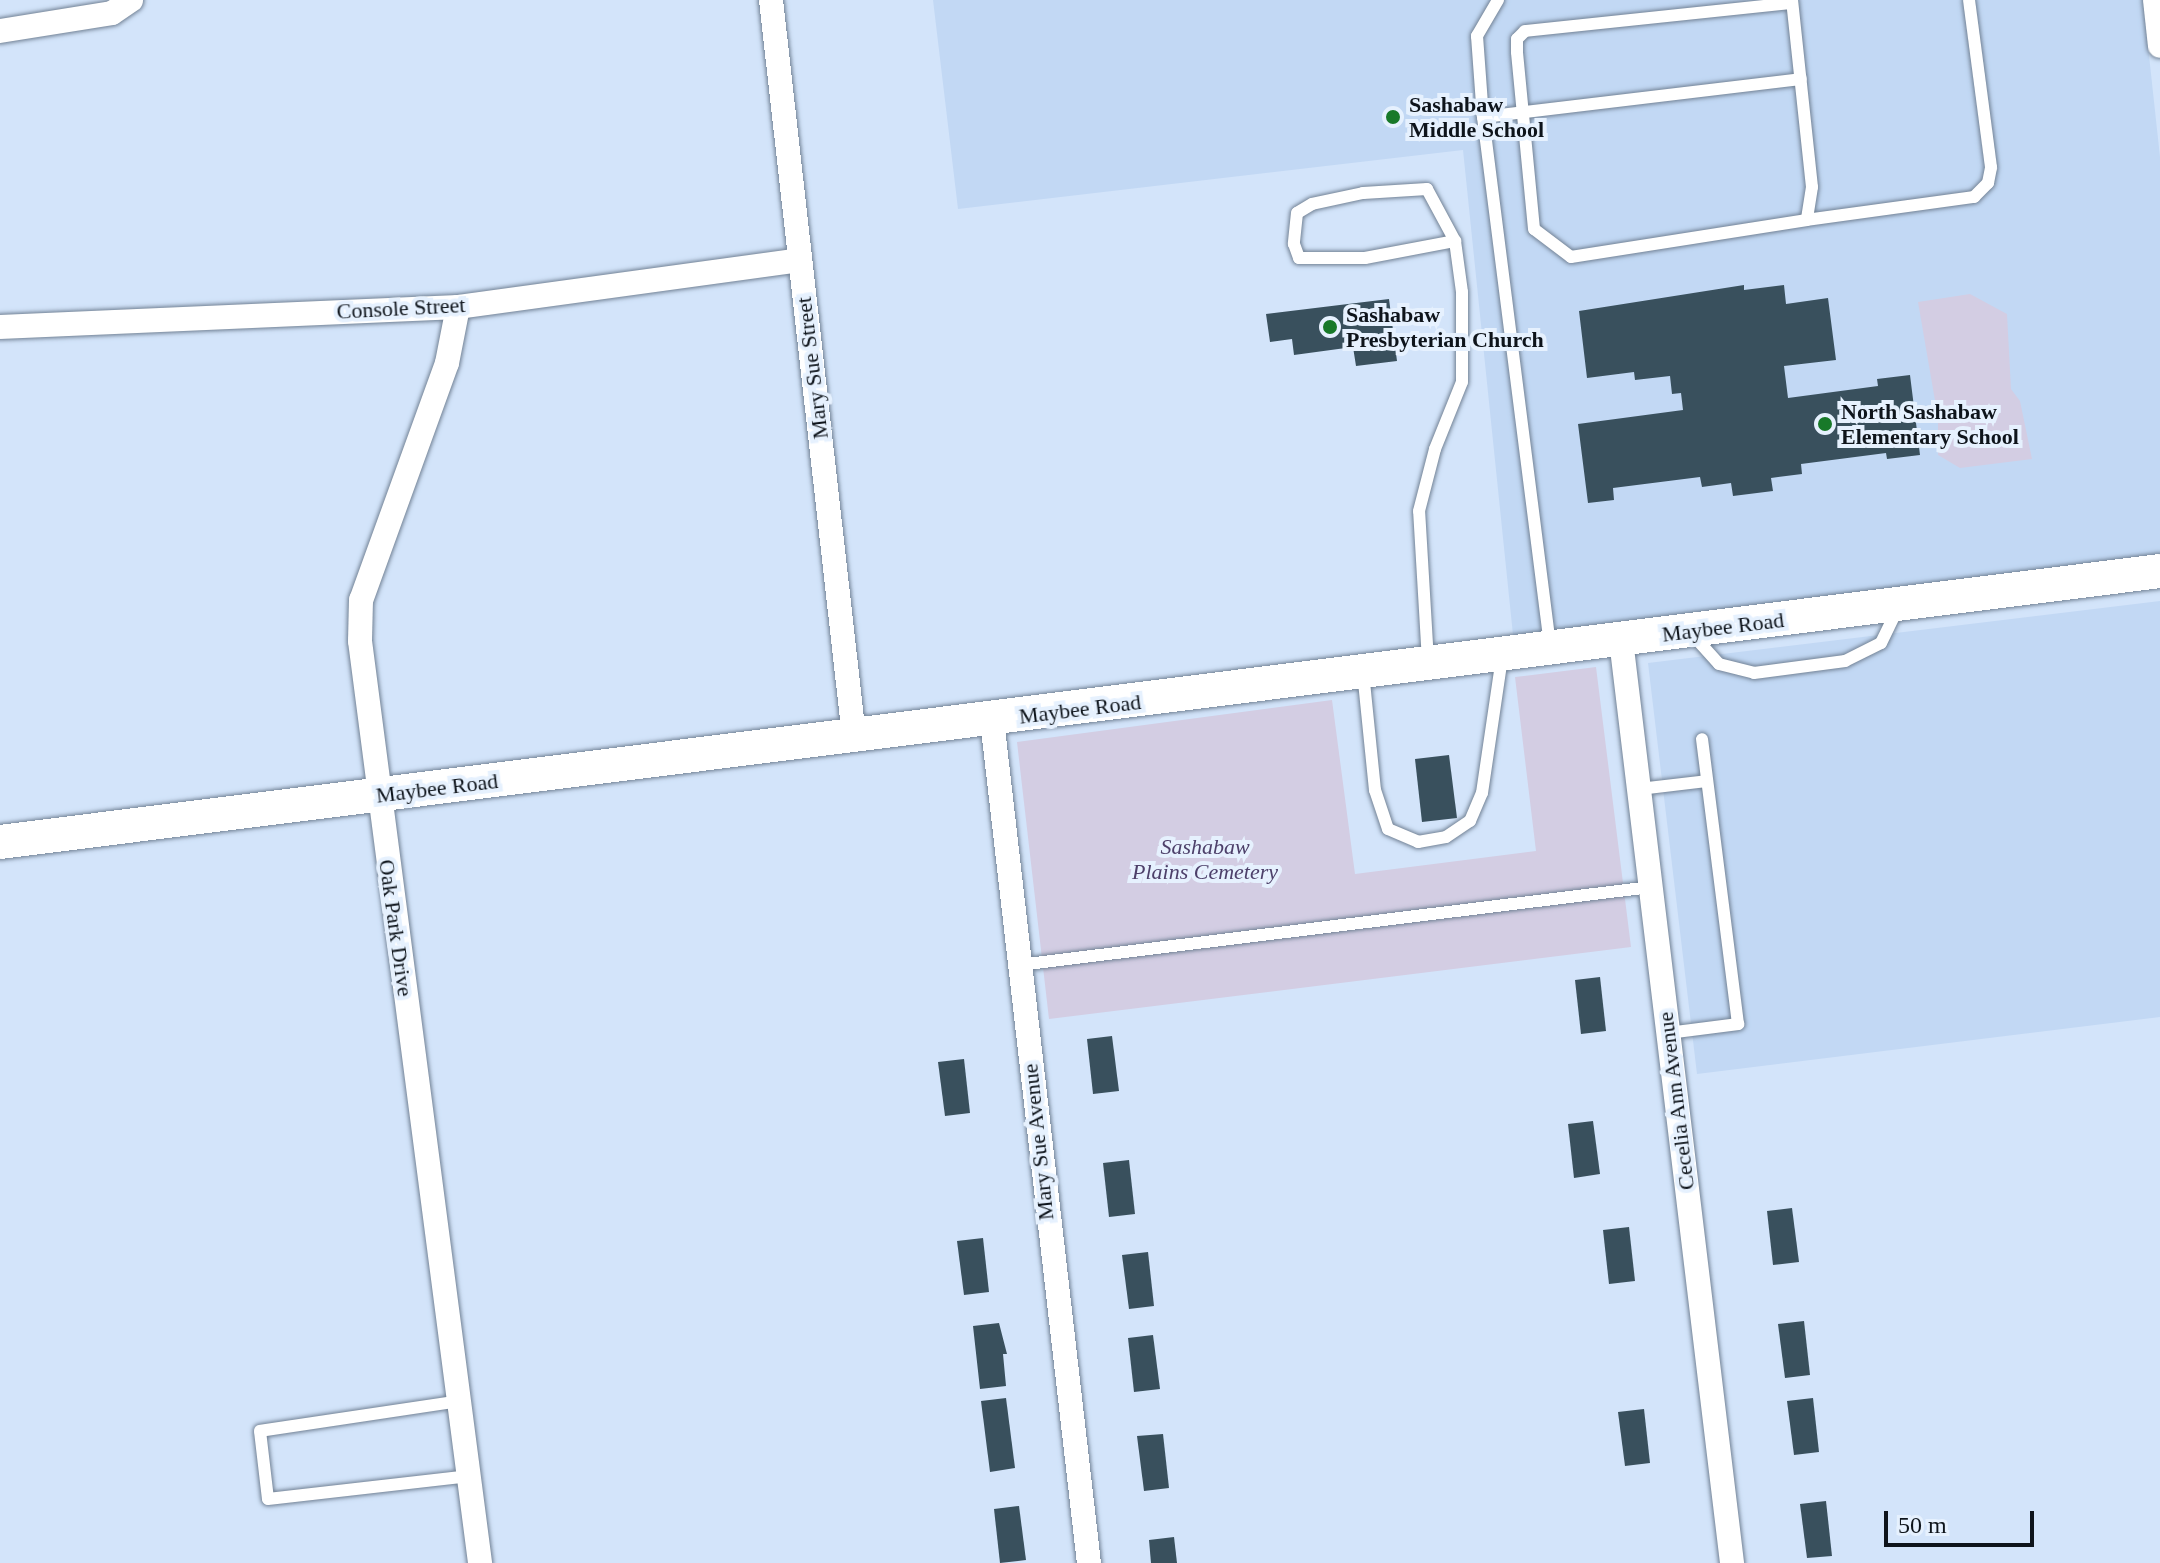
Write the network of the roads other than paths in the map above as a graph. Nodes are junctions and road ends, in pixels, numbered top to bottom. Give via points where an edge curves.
1 (131, 0) edge
2 (771, 0) edge
3 (1498, 0) edge
4 (1969, 0) edge
5 (2155, 0) edge
6 (1792, 1) edge
7 (0, 31) edge
8 (2160, 46) edge
9 (1801, 79) junction
10 (1522, 114) junction
11 (1483, 117) junction
12 (1806, 220) junction
13 (1455, 241) junction
14 (799, 260) junction
15 (458, 307) junction
16 (0, 327) edge
17 (2160, 571) edge
18 (1899, 604) junction
19 (1689, 631) junction
20 (1621, 640) junction
21 (1551, 648) junction
22 (1503, 654) junction
23 (1429, 664) junction
24 (1363, 672) junction
25 (992, 720) junction
26 (854, 737) junction
27 (1702, 739) dead end
28 (1707, 781) junction
29 (1639, 789) junction
30 (379, 796) junction
31 (0, 842) edge
32 (1651, 887) junction
33 (1019, 965) junction
34 (1668, 1033) junction
35 (460, 1401) junction
36 (470, 1476) junction
37 (480, 1563) edge
38 (1089, 1563) edge
39 (1732, 1563) edge

1 - 7 street via 112,13
2 - 14 street, Mary Sue Street
3 - 11 lane via 1477,36
4 - 12 lane via 1991,167 1988,183 1974,197
5 - 8 street
6 - 9 lane
6 - 10 lane via 1525,31 1517,39
9 - 10 lane
9 - 12 lane via 1813,197
10 - 11 lane
10 - 12 lane via 1534,229 1571,257
11 - 21 lane
13 - 13 lane via 1427,189 1363,193 1312,204 1297,213 1294,244 1299,258 1365,258
13 - 23 lane via 1462,292 1462,382 1435,449 1419,511
14 - 15 street, Console Street
14 - 26 street, Mary Sue Street
15 - 16 street, Console Street
15 - 30 street, Oak Park Drive via 447,363 361,600 360,641
17 - 18 main road, Maybee Road
18 - 19 main road, Maybee Road
18 - 19 lane via 1881,643 1845,661 1754,673 1719,664
19 - 20 main road, Maybee Road
20 - 21 main road, Maybee Road
20 - 29 street, Cecelia Ann Avenue
21 - 22 main road, Maybee Road
22 - 23 main road, Maybee Road
22 - 24 lane via 1482,793 1470,821 1446,837 1418,842 1388,829 1375,790
23 - 24 main road, Maybee Road
24 - 25 main road, Maybee Road
25 - 26 main road, Maybee Road
25 - 33 street, Mary Sue Avenue
26 - 30 main road, Maybee Road
27 - 28 lane
28 - 29 lane
28 - 34 lane via 1738,1024
29 - 32 street, Cecelia Ann Avenue
30 - 31 main road, Maybee Road
30 - 35 street, Oak Park Drive
32 - 33 lane
32 - 34 street, Cecelia Ann Avenue
33 - 38 street, Mary Sue Avenue
34 - 39 street, Cecelia Ann Avenue
35 - 36 street, Oak Park Drive
35 - 36 lane via 260,1431 268,1499
36 - 37 street, Oak Park Drive

